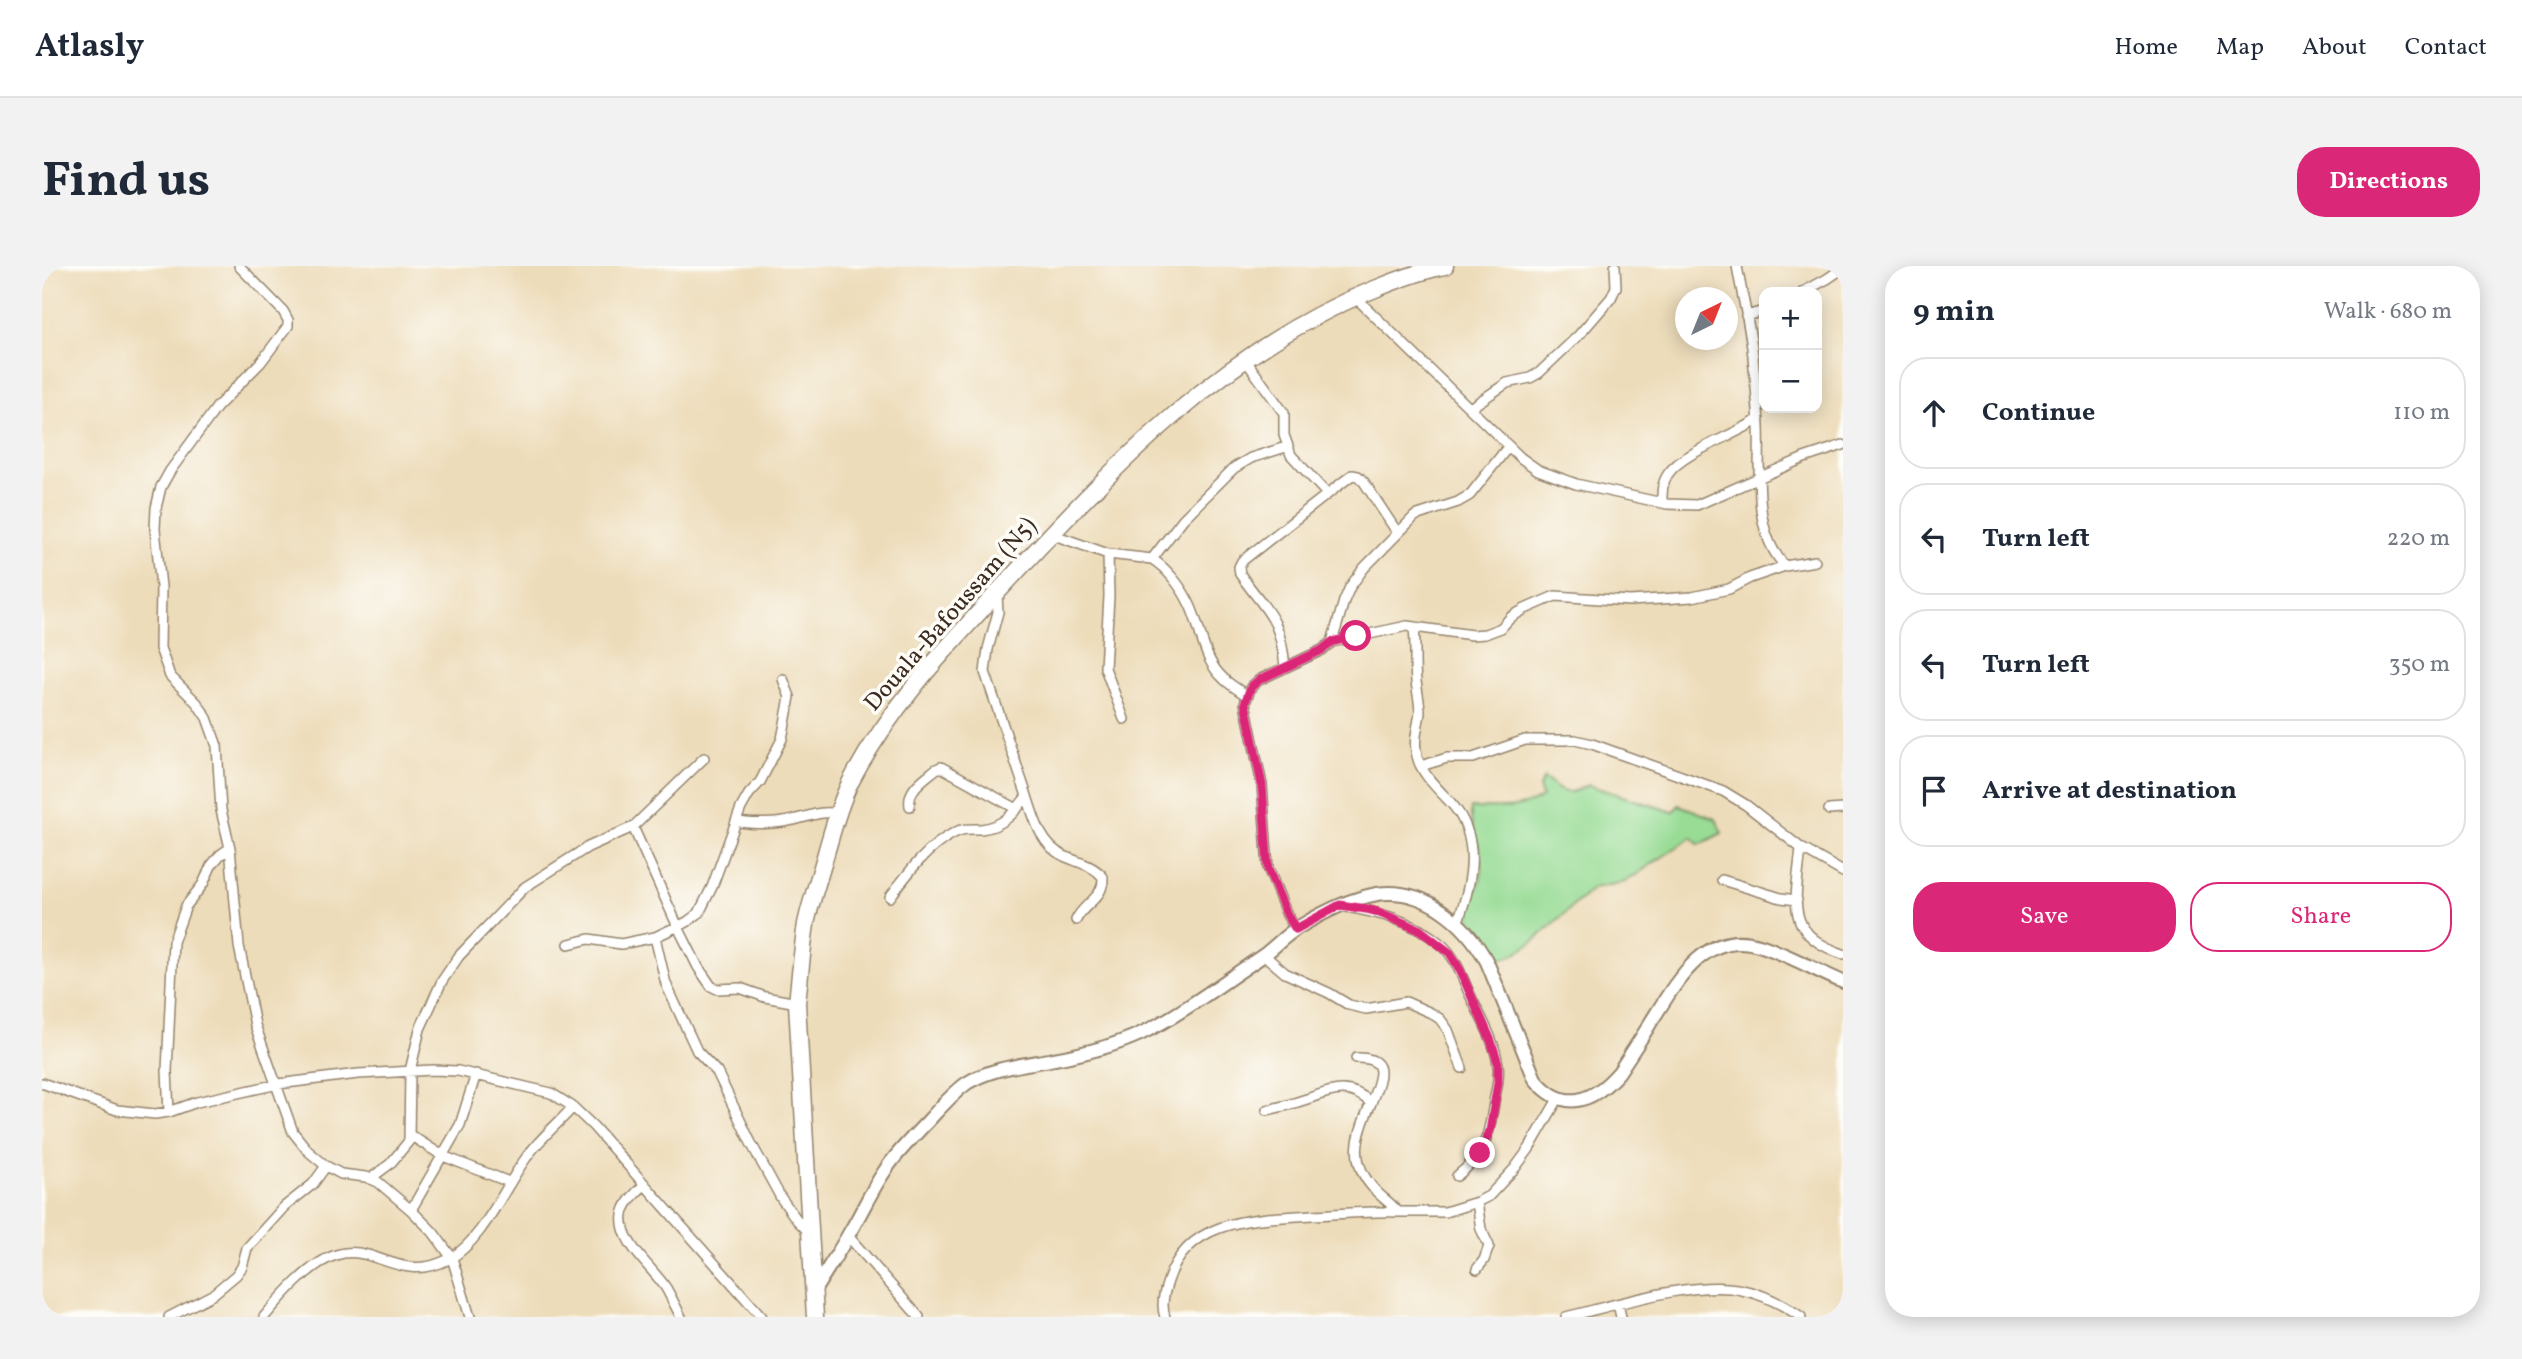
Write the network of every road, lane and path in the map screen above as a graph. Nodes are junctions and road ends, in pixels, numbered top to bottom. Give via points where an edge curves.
1 (239, 266) edge
2 (1445, 266) edge
3 (1615, 266) edge
4 (1737, 266) edge
5 (1843, 268) edge
6 (1811, 287) edge
7 (1355, 297) junction
8 (1759, 312) edge
9 (1746, 316) junction
10 (1244, 358) junction
11 (1470, 408) junction
12 (1759, 419) junction
13 (1843, 445) edge
14 (1286, 447) junction
15 (1508, 447) junction
16 (1759, 477) junction
17 (1327, 494) junction
18 (1662, 501) junction
19 (1397, 532) junction
20 (1051, 534) junction
21 (1108, 554) junction
22 (1152, 559) junction
23 (1815, 561) dead end
24 (1785, 566) junction
25 (996, 593) junction
26 (1414, 627) junction
27 (1332, 642) junction
28 (1285, 667) junction
29 (783, 679) dead end
30 (1246, 695) junction
31 (1124, 719) dead end
32 (704, 758) dead end
33 (1421, 766) junction
34 (1027, 796) junction
35 (910, 807) dead end
36 (1017, 809) junction
37 (1843, 809) edge
38 (1829, 810) dead end
39 (837, 814) junction
40 (736, 821) junction
41 (633, 827) junction
42 (230, 848) junction
43 (1801, 848) junction
44 (1843, 872) edge
45 (1722, 880) dead end
46 (890, 897) dead end
47 (1797, 900) junction
48 (1340, 905) junction
49 (1076, 920) dead end
50 (1458, 921) junction
51 (678, 927) junction
52 (1296, 929) junction
53 (655, 937) junction
54 (569, 944) dead end
55 (1843, 954) edge
56 (1264, 955) junction
57 (1843, 982) edge
58 (797, 1003) junction
59 (1356, 1058) dead end
60 (1462, 1068) dead end
61 (410, 1071) junction
62 (476, 1074) junction
63 (42, 1083) edge
64 (278, 1084) junction
65 (1558, 1099) junction
66 (1371, 1103) junction
67 (573, 1107) junction
68 (1267, 1110) dead end
69 (169, 1112) junction
70 (410, 1135) junction
71 (443, 1156) junction
72 (326, 1166) junction
73 (1457, 1176) dead end
74 (371, 1178) junction
75 (509, 1182) junction
76 (645, 1184) junction
77 (1478, 1202) junction
78 (411, 1210) junction
79 (1398, 1212) junction
80 (811, 1234) junction
81 (848, 1236) junction
82 (452, 1258) junction
83 (1477, 1269) dead end
84 (814, 1291) junction
85 (1618, 1304) junction
86 (1797, 1316) edge
87 (169, 1317) edge
88 (264, 1317) edge
89 (470, 1317) edge
90 (681, 1317) edge
91 (762, 1317) edge
92 (815, 1317) edge
93 (919, 1317) edge
94 (1165, 1317) edge
95 (1566, 1317) edge
96 (1621, 1317) edge

1 - 42 street via 283,312 288,326 217,407 170,471 161,487 155,529 161,587 160,648 170,676 197,702 213,733
2 - 7 highway, Douala-Bafoussam (N5)
3 - 11 street via 1616,287 1611,298 1579,335 1539,373 1507,383
4 - 9 street
5 - 6 street
7 - 10 highway, Douala-Bafoussam (N5)
7 - 11 street
8 - 9 street
9 - 12 street
10 - 14 street via 1284,413
10 - 20 highway, Douala-Bafoussam (N5) via 1163,425
11 - 15 street
12 - 16 street
12 - 18 street via 1676,464 1663,484
13 - 16 street
14 - 17 street
14 - 22 street via 1234,468 1183,519
15 - 18 street via 1552,476
15 - 19 street via 1470,495 1415,516
16 - 18 street via 1697,505
16 - 24 street via 1769,544
17 - 19 street via 1346,478 1358,476
17 - 28 street via 1239,567 1273,617
19 - 27 street via 1350,587
20 - 21 street
20 - 25 highway, Douala-Bafoussam (N5)
21 - 22 street
21 - 31 street via 1105,668
22 - 30 street via 1191,607 1215,668
23 - 24 street
24 - 26 street via 1729,589 1692,597 1630,601 1555,596 1485,634
25 - 34 street via 998,612 985,672
25 - 39 highway, Douala-Bafoussam (N5) via 891,714 850,782
26 - 27 street via 1396,626
26 - 33 street via 1420,711 1415,748
27 - 28 street
28 - 30 street via 1259,680
29 - 40 street via 790,697 782,738
30 - 52 street via 1262,785 1268,869
32 - 41 street
33 - 43 street via 1447,758 1481,756 1525,740 1576,740 1723,791
33 - 50 street via 1456,808 1469,841 1471,875
34 - 36 street
34 - 49 street via 1049,846 1103,877 1100,894
35 - 36 street via 912,791 941,767
36 - 46 street via 993,827 956,831 941,841
37 - 38 street
39 - 40 street via 755,825
39 - 58 highway, Douala-Bafoussam (N5) via 807,922
40 - 51 street via 703,905
41 - 51 street
41 - 61 street via 588,847 525,887 459,956 428,1008
42 - 64 street via 237,934 249,999
42 - 69 street via 211,866 186,906 173,942
43 - 44 street
43 - 47 street
45 - 47 street
47 - 55 street via 1801,928 1826,948
48 - 50 street via 1376,894 1395,894 1435,906
48 - 52 street
48 - 73 street via 1378,912 1441,944 1460,970 1491,1041 1499,1074 1490,1131 1480,1153
50 - 65 street via 1487,962 1535,1079
51 - 53 street
51 - 58 street via 711,986 740,988
52 - 56 street
53 - 54 street via 621,944 589,939
53 - 80 street via 666,984 697,1051 723,1081 786,1205
56 - 60 street via 1286,973 1349,1005 1366,1009 1406,1002 1431,1013 1448,1030
56 - 81 street via 1140,1034 1058,1059 1001,1069 967,1083 897,1154
57 - 65 street via 1760,945 1735,942 1709,950 1683,974 1608,1085 1583,1099
58 - 80 highway, Douala-Bafoussam (N5)
59 - 66 street via 1370,1059 1381,1073
61 - 62 street
61 - 64 street
61 - 70 street
62 - 67 street via 551,1093
62 - 71 street via 460,1125
63 - 69 street via 117,1110
64 - 69 street
64 - 72 street via 293,1132
65 - 77 street via 1515,1168
66 - 68 street via 1351,1089 1340,1089
66 - 79 street via 1358,1138 1358,1166
67 - 75 street via 528,1154
67 - 76 street
70 - 71 street
70 - 74 street via 395,1159
71 - 75 street
71 - 78 street
72 - 74 street via 341,1174
72 - 87 street via 247,1248 236,1275 212,1295
74 - 78 street
75 - 82 street via 468,1244
76 - 90 street via 627,1204 625,1229
76 - 91 street
77 - 79 street via 1445,1212
77 - 83 street via 1481,1229 1489,1246
78 - 82 street
79 - 94 street via 1259,1218 1203,1236 1173,1264 1163,1300
80 - 84 highway, Douala-Bafoussam (N5)
81 - 84 street
81 - 93 street
82 - 88 street via 434,1266 409,1268 361,1253 336,1254 302,1277
82 - 89 street
84 - 92 highway, Douala-Bafoussam (N5)
85 - 86 street via 1676,1292 1741,1289 1770,1299
85 - 95 street
85 - 96 street

